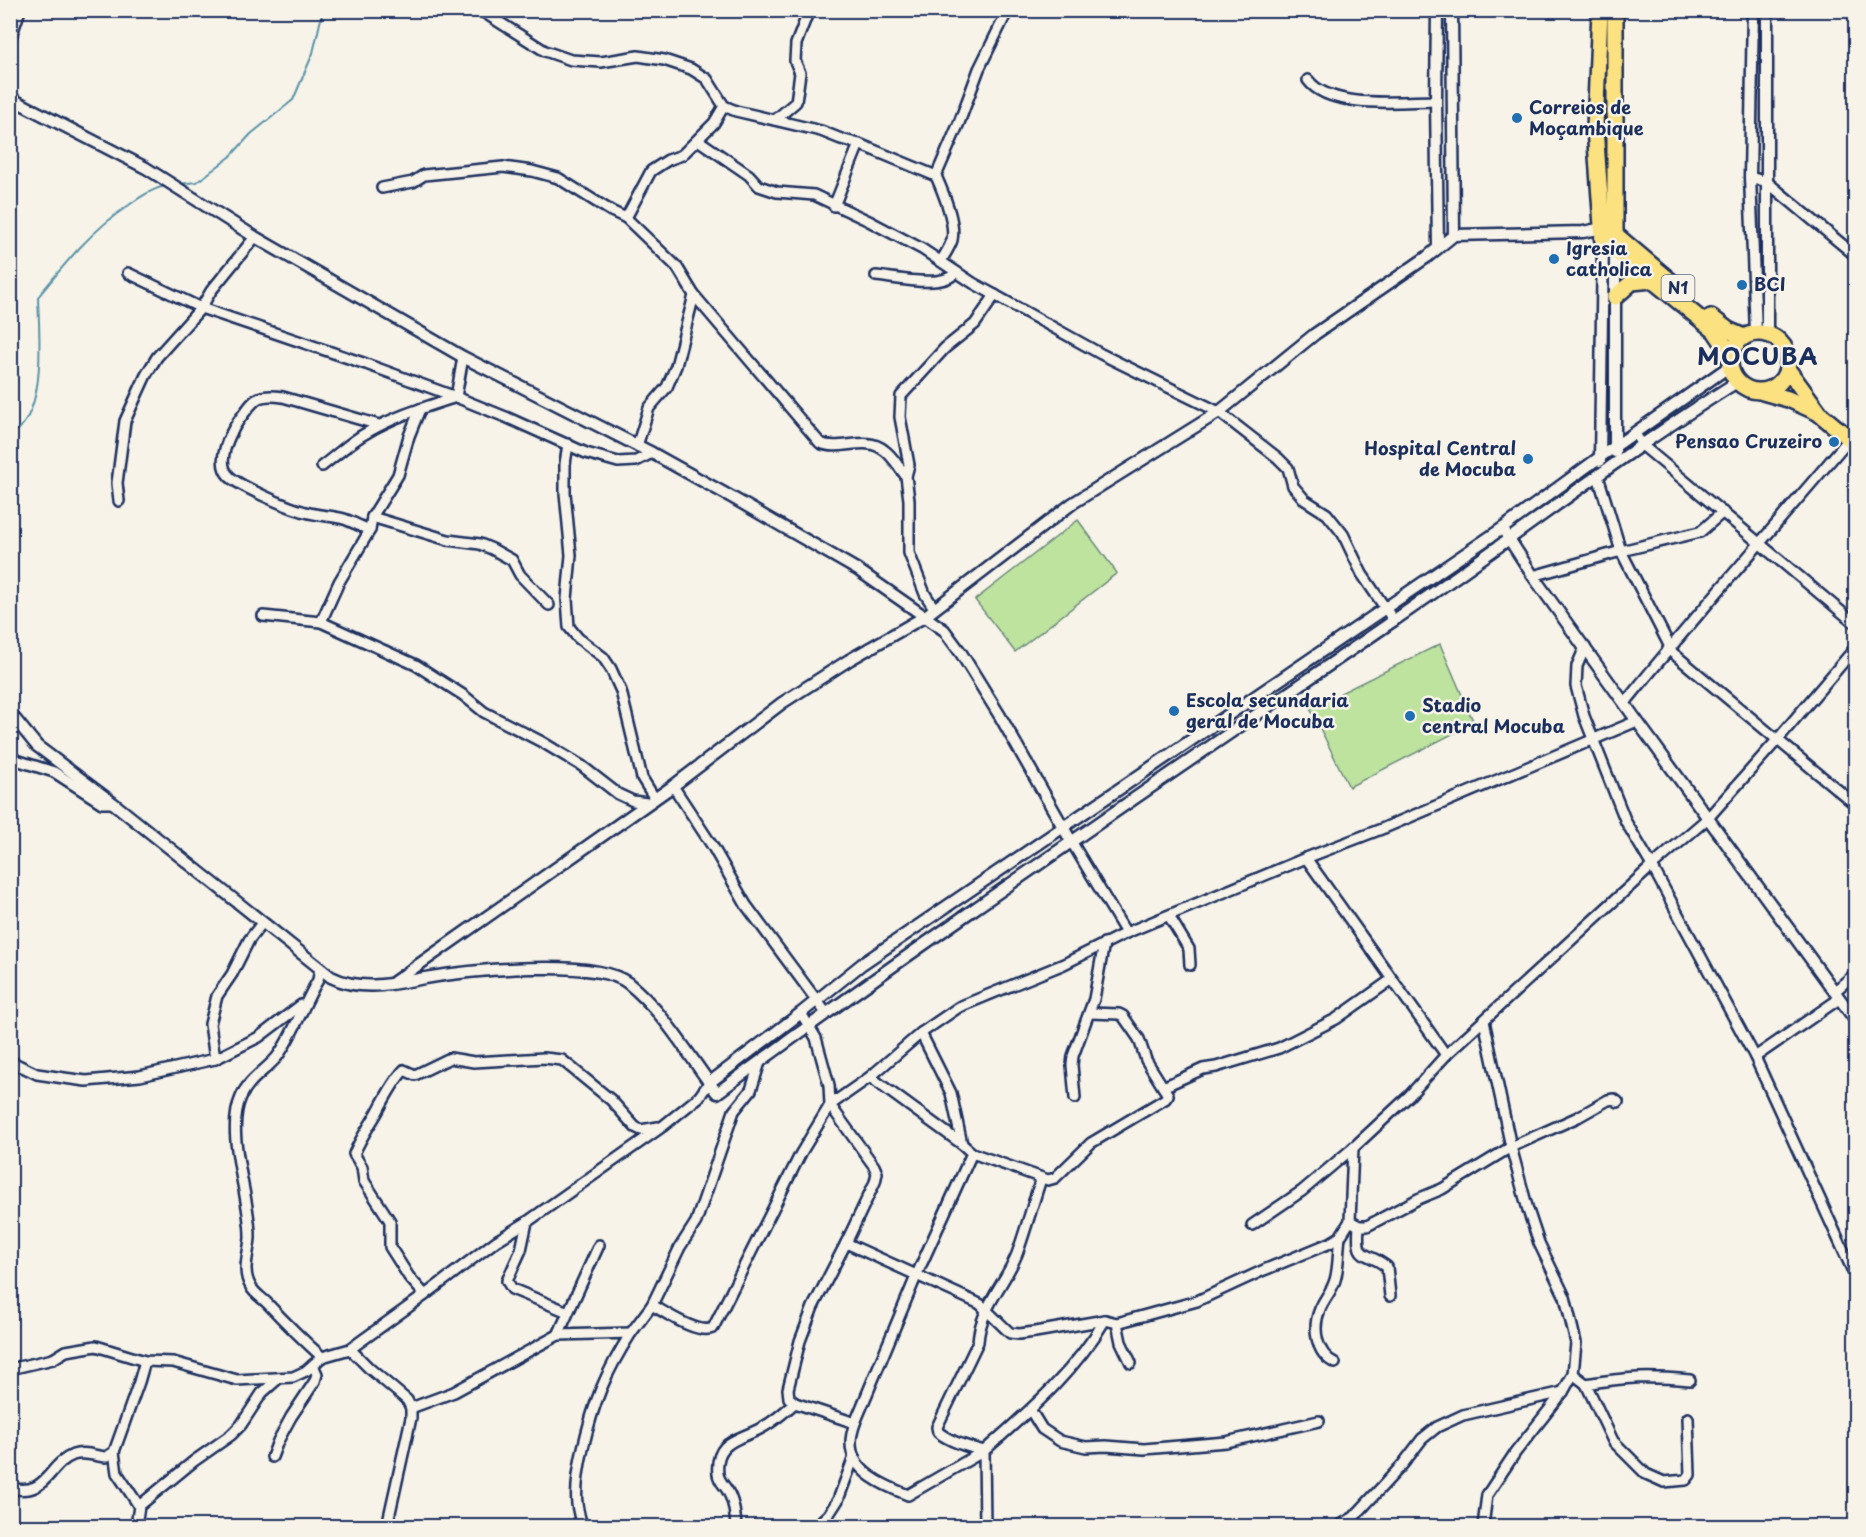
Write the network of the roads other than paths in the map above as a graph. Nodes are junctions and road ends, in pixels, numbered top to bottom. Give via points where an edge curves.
1 (20, 10) edge
2 (480, 10) edge
3 (809, 10) edge
4 (1008, 10) edge
5 (1437, 10) edge
6 (1452, 10) edge
7 (1600, 10) edge
8 (1615, 10) edge
9 (1753, 10) edge
10 (1767, 10) edge
11 (10, 40) edge
12 (1308, 80) dead end
13 (10, 98) edge
14 (1436, 101) junction
15 (724, 106) junction
16 (775, 120) junction
17 (698, 140) junction
18 (859, 144) junction
19 (936, 176) junction
20 (1750, 177) junction
21 (1767, 182) junction
22 (382, 188) dead end
23 (834, 206) junction
24 (626, 218) junction
25 (1454, 236) junction
26 (255, 237) junction
27 (1609, 237) junction
28 (1438, 247) junction
29 (1856, 256) edge
30 (941, 261) junction
31 (956, 272) junction
32 (129, 273) dead end
33 (876, 276) dead end
34 (1653, 280) junction
35 (694, 295) junction
36 (995, 295) junction
37 (1615, 297) junction
38 (201, 308) junction
39 (1756, 335) junction
40 (463, 357) junction
41 (1731, 361) junction
42 (1788, 370) junction
43 (1737, 382) junction
44 (1763, 392) junction
45 (456, 398) junction
46 (420, 409) junction
47 (1219, 412) junction
48 (1821, 415) junction
49 (379, 425) junction
50 (1635, 434) junction
51 (1853, 438) edge
52 (567, 444) junction
53 (637, 446) junction
54 (1644, 446) junction
55 (1615, 448) junction
56 (652, 453) junction
57 (1600, 456) junction
58 (1616, 464) junction
59 (322, 466) dead end
60 (906, 476) junction
61 (1598, 476) junction
62 (119, 501) dead end
63 (1723, 512) junction
64 (372, 518) junction
65 (1503, 528) junction
66 (370, 530) junction
67 (1510, 539) junction
68 (1761, 543) junction
69 (1621, 551) junction
70 (1533, 576) junction
71 (549, 605) dead end
72 (934, 608) junction
73 (1385, 608) junction
74 (263, 616) dead end
75 (924, 617) junction
76 (1394, 621) junction
77 (321, 622) junction
78 (1856, 624) edge
79 (1585, 647) junction
80 (1669, 648) junction
81 (1856, 648) edge
82 (1251, 699) junction
83 (1625, 703) junction
84 (1260, 712) junction
85 (10, 713) edge
86 (1637, 721) junction
87 (1778, 739) junction
88 (1593, 741) junction
89 (10, 758) edge
90 (673, 786) junction
91 (651, 801) junction
92 (113, 803) junction
93 (1856, 805) edge
94 (1708, 818) junction
95 (1063, 826) junction
96 (1071, 841) junction
97 (1306, 858) junction
98 (1652, 866) junction
99 (1169, 916) junction
100 (262, 923) junction
101 (1126, 933) junction
102 (1104, 944) junction
103 (862, 964) junction
104 (1190, 965) dead end
105 (320, 968) junction
106 (1856, 973) edge
107 (878, 977) junction
108 (1391, 980) junction
109 (388, 985) junction
110 (1837, 995) junction
111 (817, 1000) junction
112 (305, 1001) junction
113 (826, 1012) junction
114 (801, 1013) junction
115 (1090, 1013) junction
116 (1484, 1021) junction
117 (1856, 1021) edge
118 (809, 1025) junction
119 (921, 1033) junction
120 (1446, 1055) junction
121 (1755, 1057) junction
122 (215, 1059) junction
123 (10, 1061) edge
124 (760, 1062) junction
125 (870, 1077) junction
126 (709, 1083) junction
127 (1163, 1087) junction
128 (717, 1094) junction
129 (699, 1097) junction
130 (1075, 1098) dead end
131 (1618, 1102) dead end
132 (830, 1105) junction
133 (663, 1126) junction
134 (962, 1144) junction
135 (1511, 1147) junction
136 (1353, 1148) junction
137 (972, 1153) junction
138 (1041, 1179) junction
139 (1350, 1221) junction
140 (527, 1222) junction
141 (1252, 1225) dead end
142 (1359, 1226) junction
143 (1340, 1237) junction
144 (846, 1243) junction
145 (599, 1245) dead end
146 (917, 1274) junction
147 (1856, 1278) edge
148 (425, 1295) junction
149 (1389, 1296) dead end
150 (652, 1305) junction
151 (986, 1310) junction
152 (568, 1312) junction
153 (1105, 1320) junction
154 (1117, 1323) junction
155 (631, 1333) junction
156 (558, 1335) junction
157 (350, 1349) junction
158 (322, 1358) junction
159 (145, 1361) junction
160 (1131, 1363) dead end
161 (1335, 1363) dead end
162 (313, 1365) junction
163 (10, 1369) edge
164 (1574, 1374) junction
165 (279, 1378) junction
166 (1690, 1380) dead end
167 (1586, 1384) junction
168 (1563, 1392) junction
169 (795, 1403) junction
170 (411, 1408) junction
171 (1031, 1411) junction
172 (1688, 1418) dead end
173 (1319, 1421) dead end
174 (855, 1423) junction
175 (984, 1451) junction
176 (114, 1452) junction
177 (272, 1457) dead end
178 (854, 1457) junction
179 (10, 1488) edge
180 (139, 1506) junction
181 (136, 1527) edge
182 (387, 1527) edge
183 (582, 1527) edge
184 (735, 1527) edge
185 (816, 1527) edge
186 (985, 1527) edge
187 (1339, 1527) edge
188 (1483, 1527) edge

1 - 11 street
2 - 15 street via 545,51 571,60 601,62 638,56 691,69 707,79
3 - 16 street via 796,44 795,61 800,73 796,102
4 - 19 street via 979,69
5 - 14 street
6 - 25 street
7 - 27 highway via 1595,128
8 - 27 highway
9 - 20 street
10 - 21 street
12 - 14 street via 1318,91 1348,101
13 - 26 street via 146,168
14 - 28 street
15 - 16 street
15 - 17 street
16 - 18 street
17 - 23 street via 759,186 814,195
17 - 24 street via 682,155 651,171
18 - 19 street
18 - 23 street
19 - 30 street via 952,231 952,241
20 - 21 street
20 - 39 street
21 - 29 street
21 - 39 street
22 - 24 street via 413,182 424,175 503,167 558,178
23 - 30 street
24 - 35 street via 677,267
25 - 27 street via 1583,232
25 - 28 street
26 - 38 street
26 - 40 street
27 - 34 highway, N1
27 - 37 street
27 - 39 highway, N1 via 1718,324
27 - 57 street
28 - 47 street via 1315,334
30 - 31 street
31 - 33 street via 946,280
31 - 36 street
32 - 38 street
34 - 37 highway via 1632,282
34 - 41 highway, N1 via 1714,331
35 - 53 street via 676,366 667,387 649,408
35 - 60 street via 820,442 826,446 871,444 884,449
36 - 47 street via 1101,354
36 - 60 street via 975,324 945,348 901,396 900,417 909,465
37 - 55 street
38 - 45 street
38 - 62 street via 157,357 125,421 117,483
39 - 41 highway via 1738,342
39 - 42 highway, N1 via 1777,339 1789,358
40 - 45 street
40 - 53 street
41 - 43 highway, N1
41 - 50 street
42 - 44 highway via 1774,388
42 - 48 highway, N1
43 - 44 highway, N1 via 1749,390
43 - 54 street
44 - 48 highway, N1
45 - 46 street
45 - 52 street
46 - 49 street
46 - 64 street via 398,475
47 - 72 street via 1073,504
47 - 73 street via 1278,458 1288,468 1293,486 1305,500 1327,514
48 - 51 highway, N1
49 - 59 street
49 - 66 street via 269,395 255,398 233,429 225,451 228,476 299,510 346,520
50 - 54 street
50 - 55 street
51 - 68 street
52 - 56 street via 618,462 636,461
52 - 91 street via 569,627 611,669 621,691
53 - 56 street
54 - 58 street
54 - 63 street
55 - 57 street
55 - 58 street
56 - 75 street via 858,570
57 - 61 street
57 - 65 street
58 - 61 street
60 - 72 street via 909,553
61 - 67 street
61 - 69 street
63 - 68 street
63 - 69 street via 1700,532
64 - 66 street
64 - 71 street via 492,549 512,560 520,575
65 - 67 street
65 - 73 street
66 - 77 street
67 - 70 street
67 - 76 street
68 - 78 street
68 - 80 street
69 - 70 street
69 - 80 street
70 - 79 street
72 - 75 street
73 - 76 street
73 - 82 street
74 - 77 street
75 - 90 street via 782,704
75 - 95 street via 944,630 961,653
76 - 84 street
77 - 91 street via 416,665 484,712 582,766 618,795 633,801
79 - 83 street
79 - 88 street via 1577,666 1576,686
80 - 83 street
80 - 87 street
81 - 87 street
82 - 84 street
82 - 95 street
83 - 86 street
84 - 96 street
85 - 92 street via 37,746
86 - 88 street
86 - 94 street
87 - 93 street
87 - 94 street
88 - 97 street
88 - 98 street via 1626,822
89 - 92 street via 54,772 102,803
90 - 91 street
90 - 111 street via 746,906
91 - 109 street
92 - 100 street
94 - 98 street
94 - 110 street
95 - 96 street
95 - 103 street
96 - 101 street
96 - 107 street
97 - 99 street
97 - 108 street
98 - 116 street
98 - 121 street
99 - 101 street
99 - 104 street via 1190,949
100 - 105 street
100 - 122 street via 217,996 210,1023
101 - 102 street
102 - 115 street
102 - 119 street via 959,1007
103 - 107 street
103 - 111 street
105 - 109 street via 338,981 359,987
105 - 112 street via 318,980
106 - 110 street
107 - 113 street
108 - 120 street
108 - 127 street via 1336,1018 1279,1048 1203,1069
109 - 126 street via 493,969 605,973 626,981 662,1017
110 - 117 street
110 - 121 street
111 - 113 street
111 - 114 street
112 - 122 street via 259,1037
112 - 158 street via 278,1056 247,1085 236,1123 249,1219 246,1275 251,1287
113 - 118 street
114 - 118 street
114 - 126 street
115 - 127 street via 1123,1016
115 - 130 street via 1073,1056
116 - 120 street
116 - 135 street
118 - 124 street
118 - 132 street via 829,1085
119 - 125 street
119 - 134 street via 951,1093
120 - 136 street
121 - 147 street
122 - 123 street via 140,1076 86,1080 37,1074
124 - 128 street
124 - 150 street via 751,1090 734,1111 696,1222
125 - 132 street
125 - 134 street
126 - 128 street
126 - 129 street
127 - 138 street via 1168,1095 1158,1105 1091,1143 1055,1178
128 - 129 street
129 - 133 street
131 - 135 street via 1608,1100
132 - 144 street via 877,1173
132 - 150 street via 801,1153 713,1328 698,1329
133 - 140 street
133 - 148 street via 640,1130 635,1127 611,1100 562,1060 474,1062 450,1058 415,1075 404,1070 361,1136 354,1154 364,1181 390,1221 390,1247
134 - 137 street
135 - 142 street via 1442,1189 1367,1226
135 - 164 street via 1539,1244 1565,1297 1575,1330
136 - 139 street
136 - 141 street via 1302,1191
137 - 138 street
137 - 146 street
138 - 151 street via 1016,1255
139 - 142 street
139 - 143 street
140 - 148 street
140 - 152 street via 522,1250 508,1285
142 - 149 street via 1360,1252 1387,1267
143 - 154 street via 1197,1301
143 - 161 street via 1335,1280 1319,1311 1317,1328 1317,1347
144 - 146 street
144 - 169 street via 800,1341 788,1389 789,1398
145 - 152 street
146 - 151 street
146 - 174 street
148 - 157 street
150 - 155 street
151 - 153 street via 1006,1329 1019,1334
151 - 175 street via 978,1342 938,1427 943,1436
152 - 156 street
153 - 154 street
153 - 171 street via 1073,1365
154 - 160 street
155 - 156 street
155 - 183 street via 600,1389 589,1421 577,1485 576,1503
156 - 170 street via 454,1392
157 - 158 street
157 - 170 street
158 - 162 street
159 - 163 street via 96,1346
159 - 165 street via 173,1362 237,1380
159 - 176 street
162 - 165 street via 293,1377
162 - 177 street via 315,1382 291,1417
164 - 167 street
164 - 168 street
165 - 180 street via 262,1393 231,1435
166 - 167 street via 1625,1377
167 - 172 street via 1612,1441 1646,1474 1664,1482 1686,1480 1690,1475
168 - 187 street via 1463,1415 1437,1426 1368,1503
168 - 188 street via 1487,1495
169 - 174 street
169 - 184 street via 766,1426 727,1444 723,1450 718,1478 731,1499
170 - 182 street
171 - 173 street via 1042,1429 1060,1441 1086,1447 1144,1449 1226,1443
171 - 175 street
174 - 178 street via 851,1440
175 - 178 street via 908,1495 881,1484
175 - 186 street
176 - 179 street via 106,1457 74,1455 39,1485 24,1491
176 - 180 street via 117,1473
178 - 185 street via 838,1500
180 - 181 street

